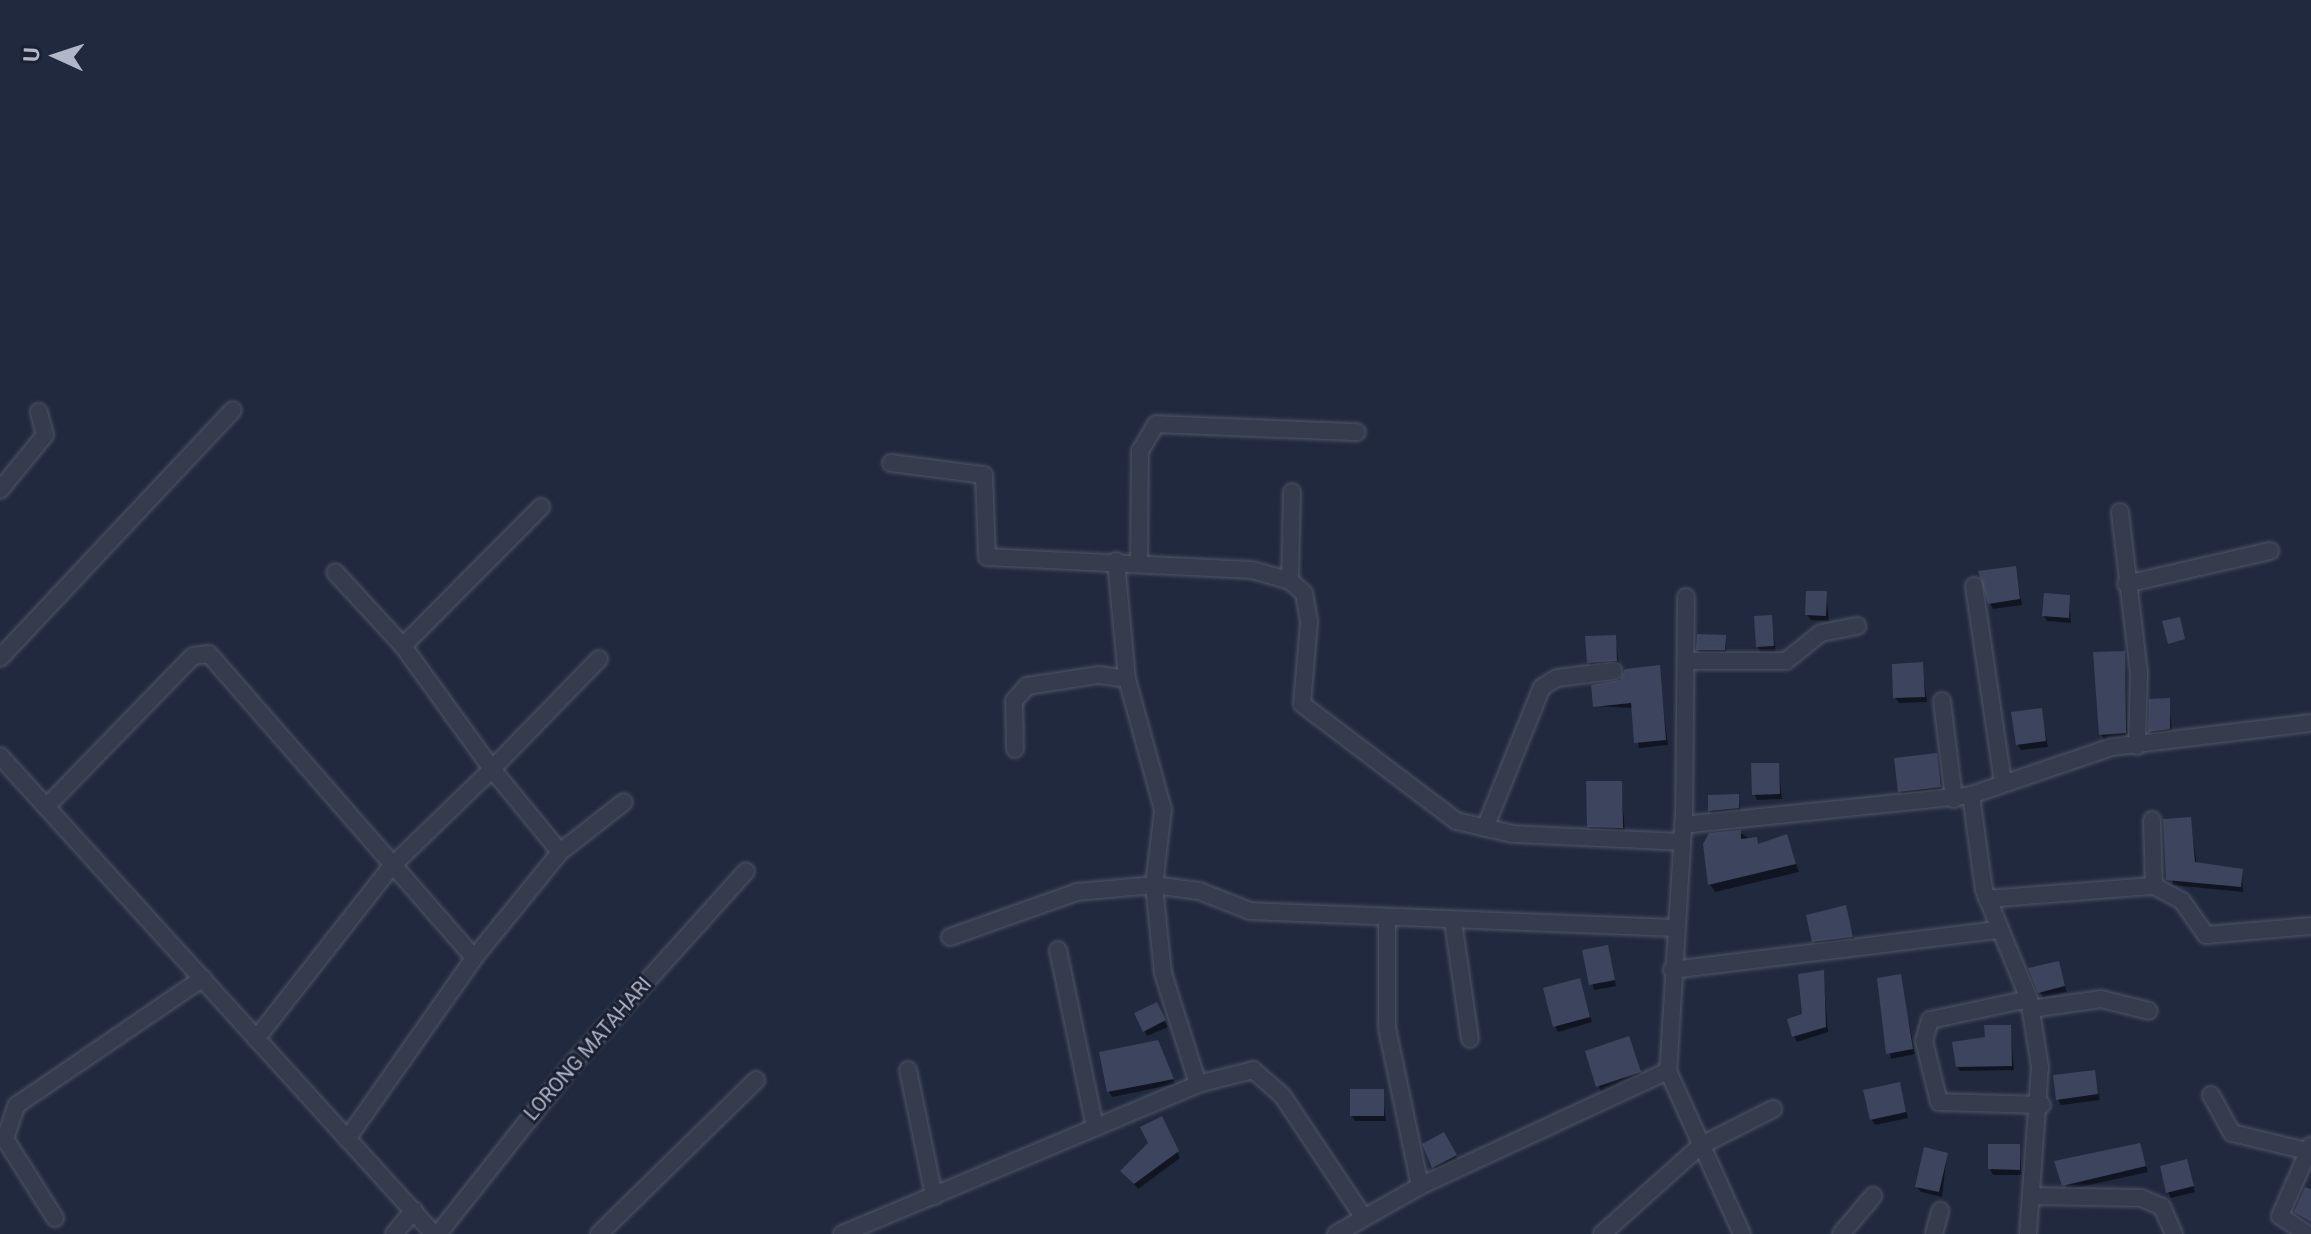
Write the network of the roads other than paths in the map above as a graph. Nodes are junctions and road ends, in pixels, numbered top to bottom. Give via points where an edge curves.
1 (233, 410) dead end
2 (39, 412) dead end
3 (1357, 432) dead end
4 (891, 463) dead end
5 (8, 469) edge
6 (0, 490) edge
7 (1292, 492) dead end
8 (541, 507) dead end
9 (2120, 512) dead end
10 (2270, 551) dead end
11 (1116, 561) junction
12 (1139, 563) junction
13 (335, 572) dead end
14 (1290, 581) junction
15 (2126, 584) junction
16 (1974, 586) dead end
17 (1686, 597) dead end
18 (1857, 626) dead end
19 (403, 646) junction
20 (0, 658) edge
21 (599, 659) dead end
22 (1686, 661) junction
23 (1614, 671) dead end
24 (1127, 679) junction
25 (1942, 701) dead end
26 (2311, 723) edge
27 (2137, 746) junction
28 (1015, 749) dead end
29 (0, 756) edge
30 (492, 769) junction
31 (2003, 783) junction
32 (1971, 795) junction
33 (1954, 799) junction
34 (624, 802) dead end
35 (49, 804) junction
36 (2152, 820) dead end
37 (1485, 828) junction
38 (1682, 834) junction
39 (560, 852) junction
40 (390, 868) junction
41 (746, 871) dead end
42 (1154, 885) junction
43 (2154, 886) junction
44 (1987, 899) junction
45 (1387, 919) junction
46 (1453, 921) junction
47 (2311, 926) edge
48 (1673, 928) junction
49 (2000, 930) junction
50 (950, 937) dead end
51 (1058, 950) dead end
52 (474, 958) junction
53 (1672, 970) junction
54 (203, 978) junction
55 (2030, 1004) junction
56 (2149, 1011) dead end
57 (256, 1039) junction
58 (1470, 1039) dead end
59 (908, 1070) dead end
60 (1668, 1071) junction
61 (756, 1080) dead end
62 (1198, 1084) junction
63 (2211, 1095) dead end
64 (2042, 1105) junction
65 (1773, 1109) dead end
66 (1095, 1127) junction
67 (347, 1139) junction
68 (1700, 1146) junction
69 (2309, 1148) edge
70 (1420, 1186) junction
71 (934, 1196) junction
72 (1873, 1196) dead end
73 (2032, 1196) junction
74 (414, 1210) junction
75 (1940, 1211) dead end
76 (1362, 1215) junction
77 (55, 1218) dead end
78 (394, 1234) edge
79 (436, 1234) edge
80 (599, 1234) edge
81 (842, 1234) edge
82 (1336, 1234) edge
83 (1602, 1234) edge
84 (1742, 1234) edge
85 (1841, 1234) edge
86 (1934, 1234) edge
87 (2028, 1234) edge
88 (2174, 1234) edge
89 (2307, 1234) edge

1 - 20 street
2 - 5 street via 45,435
3 - 12 street via 1156,424 1140,451
4 - 11 street via 984,475 987,557
5 - 6 street
7 - 14 street
8 - 19 street
9 - 15 street
10 - 15 street
11 - 12 street
11 - 24 street
12 - 14 street via 1252,570
13 - 19 street
14 - 37 street via 1304,593 1309,622 1302,704 1456,821
15 - 27 street via 2139,674
16 - 31 street
17 - 22 street
18 - 22 street via 1821,633 1786,661
19 - 30 street
21 - 30 street
22 - 38 street
23 - 37 street via 1557,678 1542,687
24 - 28 street via 1099,675 1027,686 1014,701
24 - 42 street via 1163,810
25 - 33 street
26 - 27 street
27 - 31 street
29 - 35 street
30 - 39 street
30 - 40 street
31 - 32 street
32 - 33 street
32 - 44 street
33 - 38 street
34 - 39 street
35 - 40 street via 193,656 209,654
35 - 54 street
36 - 43 street
37 - 38 street
38 - 48 street
39 - 52 street
40 - 52 street
40 - 57 street
41 - 79 street, LORONG MATAHARI via 567,1071
42 - 45 street via 1199,891 1250,911
42 - 50 street via 1077,892
42 - 62 street via 1163,973
43 - 44 street
43 - 47 street via 2182,901 2206,935
44 - 49 street
45 - 46 street
45 - 70 street via 1387,1028
46 - 48 street
46 - 58 street
48 - 53 street
49 - 53 street
49 - 55 street
51 - 66 street
52 - 67 street
53 - 60 street
54 - 57 street
54 - 77 street via 17,1105 5,1139
55 - 56 street via 2101,999
55 - 64 street
55 - 64 street via 1930,1020 1924,1041 1939,1102
57 - 67 street
59 - 71 street
60 - 68 street
60 - 70 street
61 - 80 street
62 - 66 street
62 - 76 street via 1263,1073
63 - 69 street via 2232,1133
64 - 73 street
65 - 68 street
66 - 71 street
67 - 74 street
68 - 83 street
68 - 84 street
69 - 89 street via 2280,1216
70 - 76 street
71 - 81 street
72 - 85 street
73 - 87 street
73 - 88 street via 2141,1198 2162,1207
74 - 78 street
74 - 79 street
75 - 86 street
76 - 82 street

